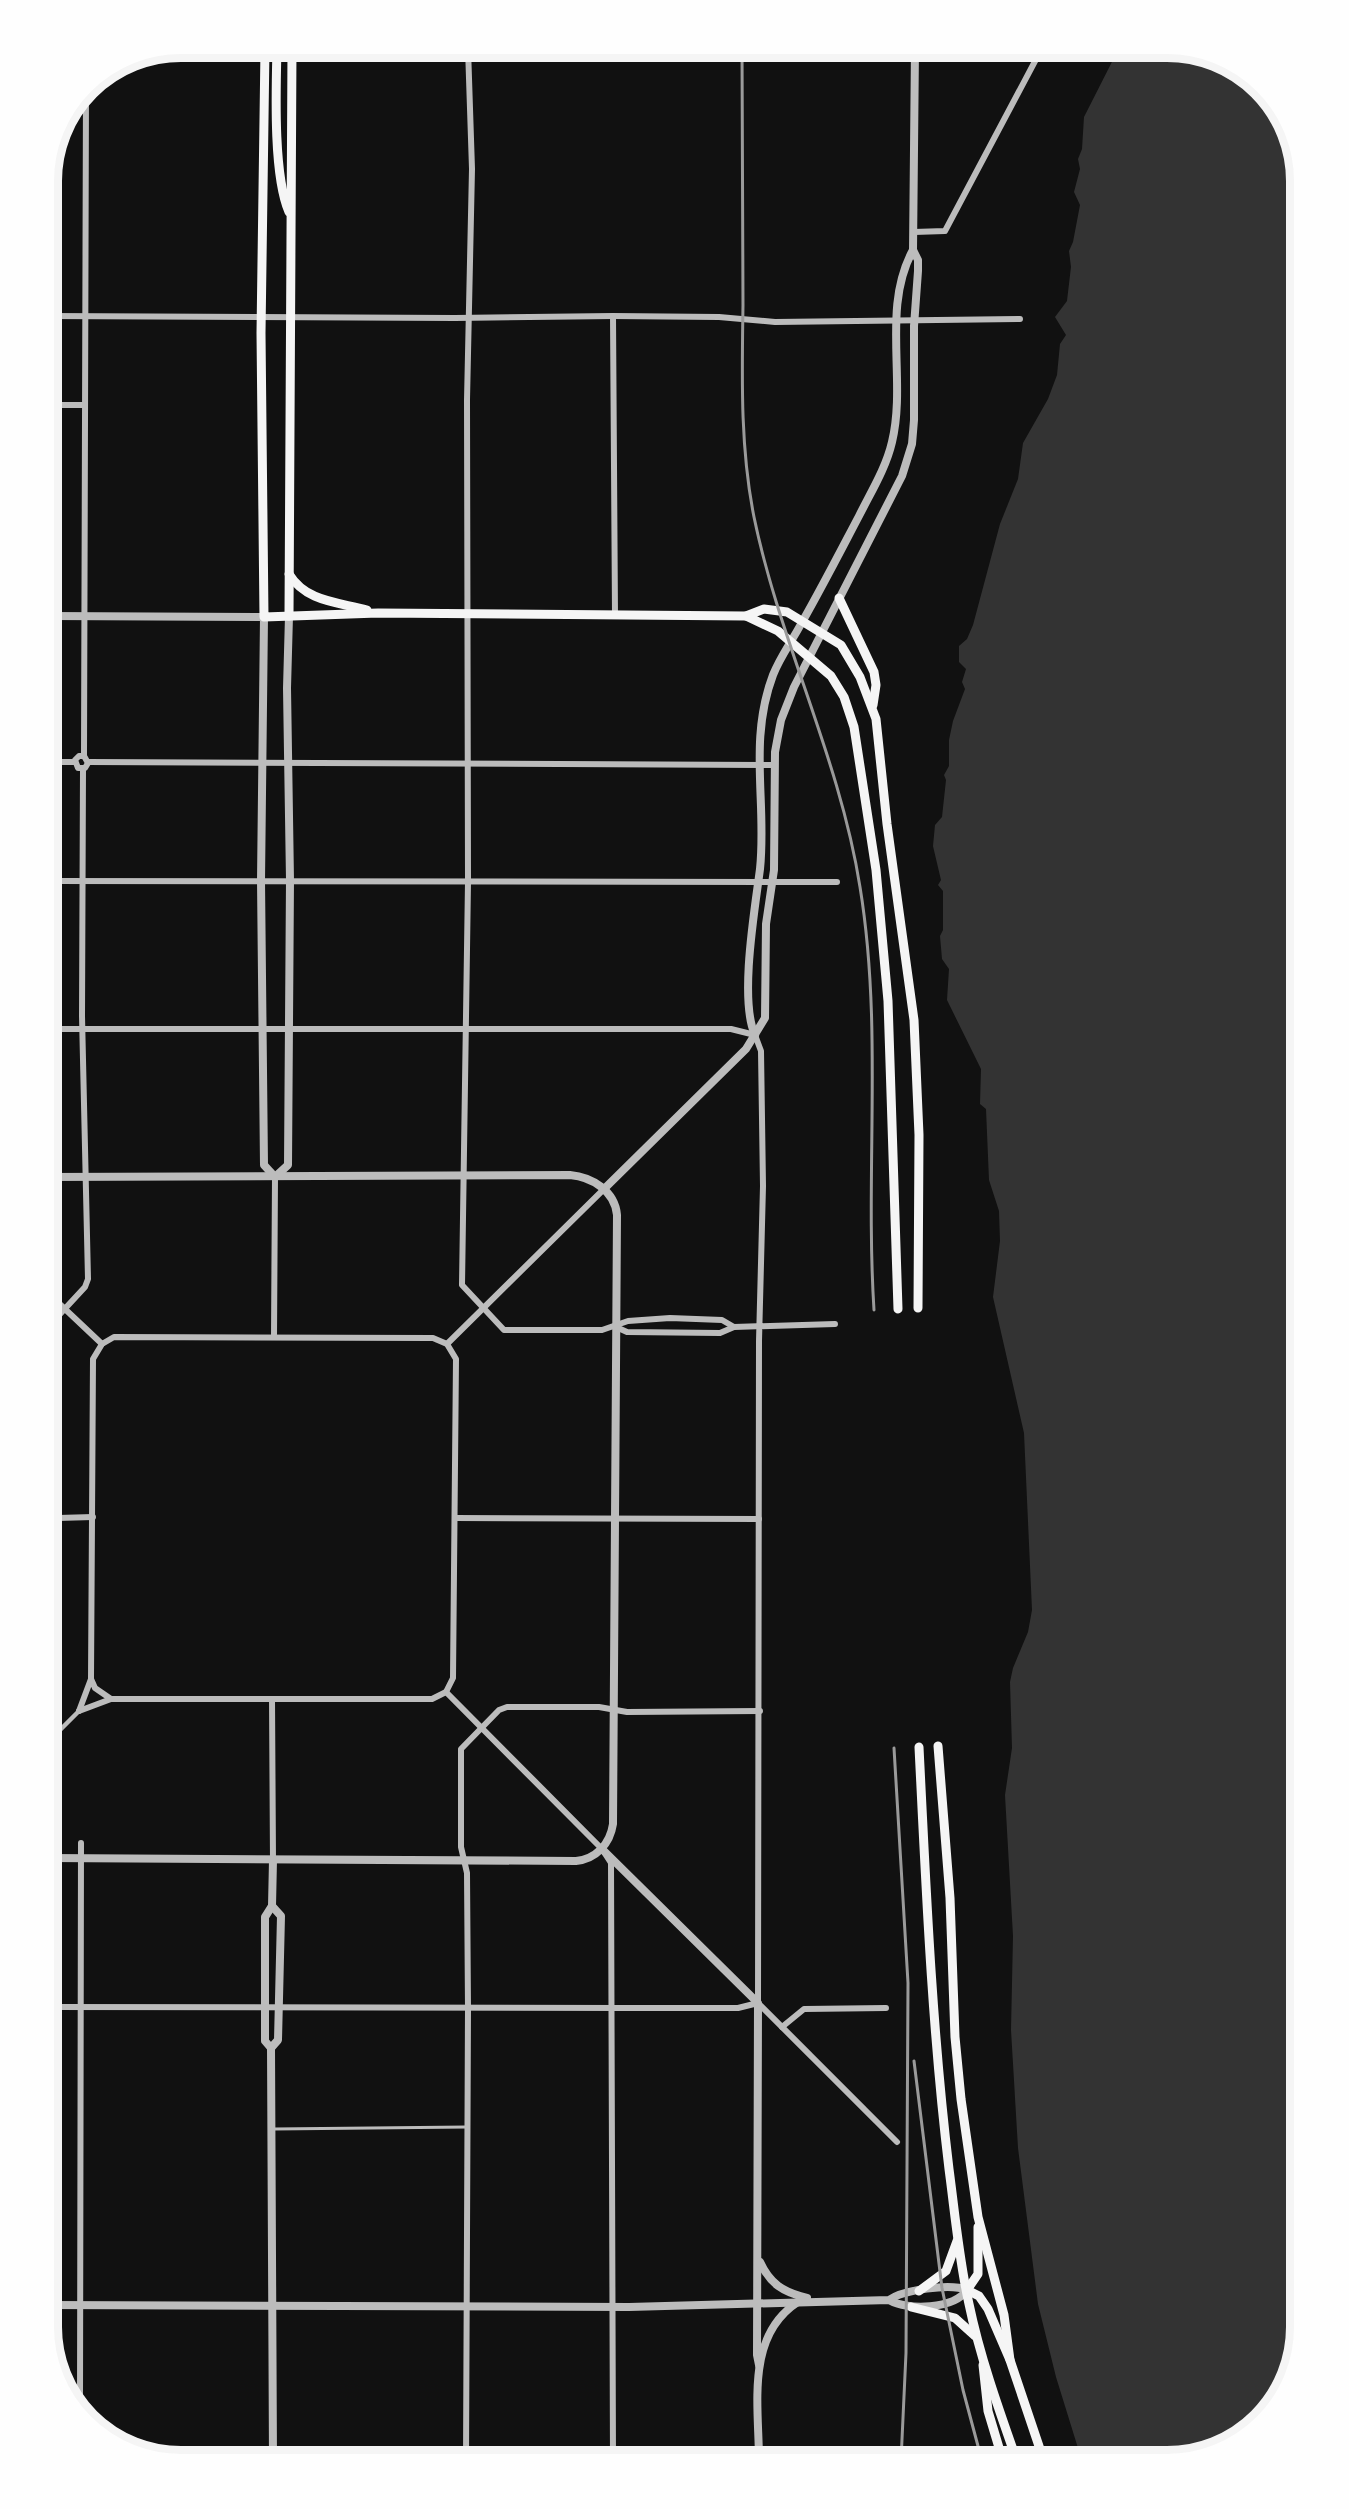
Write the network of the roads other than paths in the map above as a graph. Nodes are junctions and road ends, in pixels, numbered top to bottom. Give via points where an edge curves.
1 (264, 58) edge
2 (277, 58) edge
3 (292, 58) edge
4 (468, 58) edge
5 (915, 59) edge
6 (1036, 59) edge
7 (86, 104) edge
8 (291, 217) junction
9 (914, 232) junction
10 (913, 250) junction
11 (59, 316) edge
12 (84, 316) junction
13 (261, 316) junction
14 (613, 316) junction
15 (290, 317) junction
16 (468, 317) junction
17 (915, 318) junction
18 (896, 319) junction
19 (1020, 319) dead end
20 (59, 405) edge
21 (84, 405) junction
22 (289, 573) junction
23 (839, 598) junction
24 (378, 612) junction
25 (59, 615) edge
26 (467, 615) junction
27 (615, 615) junction
28 (84, 616) junction
29 (289, 616) junction
30 (746, 616) junction
31 (264, 617) junction
32 (803, 621) junction
33 (822, 631) junction
34 (791, 643) junction
35 (808, 659) junction
36 (872, 707) junction
37 (86, 759) junction
38 (59, 762) edge
39 (74, 762) junction
40 (263, 762) junction
41 (288, 763) junction
42 (468, 763) junction
43 (758, 765) junction
44 (775, 765) junction
45 (83, 769) junction
46 (290, 880) junction
47 (59, 881) edge
48 (83, 881) junction
49 (261, 881) junction
50 (468, 882) junction
51 (757, 882) junction
52 (772, 882) junction
53 (837, 882) dead end
54 (59, 1029) edge
55 (82, 1029) junction
56 (289, 1029) junction
57 (262, 1030) junction
58 (466, 1030) junction
59 (754, 1035) junction
60 (86, 1176) junction
61 (59, 1177) edge
62 (275, 1177) junction
63 (463, 1177) junction
64 (604, 1189) junction
65 (58, 1303) edge
66 (918, 1308) dead end
67 (65, 1309) junction
68 (483, 1309) junction
69 (898, 1309) dead end
70 (58, 1316) edge
71 (835, 1324) dead end
72 (759, 1326) junction
73 (616, 1327) junction
74 (734, 1327) junction
75 (274, 1336) junction
76 (102, 1344) junction
77 (447, 1344) junction
78 (93, 1517) junction
79 (58, 1518) edge
80 (455, 1518) junction
81 (614, 1519) junction
82 (759, 1519) junction
83 (91, 1679) junction
84 (446, 1692) junction
85 (111, 1699) junction
86 (272, 1699) junction
87 (614, 1710) junction
88 (79, 1711) junction
89 (760, 1711) junction
90 (482, 1727) junction
91 (58, 1732) edge
92 (938, 1746) dead end
93 (919, 1747) dead end
94 (81, 1843) dead end
95 (602, 1849) junction
96 (80, 1857) junction
97 (58, 1858) edge
98 (273, 1860) junction
99 (464, 1860) junction
100 (272, 1906) junction
101 (758, 2003) junction
102 (80, 2006) junction
103 (58, 2007) edge
104 (612, 2008) junction
105 (886, 2008) dead end
106 (265, 2009) junction
107 (279, 2009) junction
108 (468, 2009) junction
109 (782, 2027) junction
110 (271, 2048) junction
111 (467, 2127) junction
112 (273, 2129) junction
113 (897, 2142) dead end
114 (978, 2217) junction
115 (958, 2237) junction
116 (758, 2257) junction
117 (967, 2290) junction
118 (919, 2291) junction
119 (817, 2300) junction
120 (800, 2301) junction
121 (889, 2301) junction
122 (758, 2303) junction
123 (58, 2304) edge
124 (78, 2304) junction
125 (273, 2304) junction
126 (467, 2306) junction
127 (613, 2306) junction
128 (911, 2307) junction
129 (978, 2340) junction
130 (984, 2360) junction
131 (1010, 2360) junction
132 (759, 2365) junction
133 (80, 2396) edge
134 (273, 2450) edge
135 (466, 2450) edge
136 (613, 2450) edge
137 (759, 2450) edge
138 (1000, 2450) edge
139 (1013, 2450) edge
140 (1040, 2450) edge

1 - 13 main road
2 - 8 main road via 280,171 283,197
3 - 8 main road
4 - 16 street via 472,169
5 - 9 street
6 - 9 street via 945,231
7 - 12 street
8 - 15 main road
9 - 10 street
10 - 17 street via 918,260
10 - 18 street via 904,271
11 - 12 street
12 - 13 street
12 - 21 street
13 - 15 street
13 - 31 main road
14 - 16 street
14 - 18 street via 775,322
14 - 27 street
15 - 16 street
15 - 22 main road
16 - 26 street
17 - 18 street
17 - 19 street
17 - 23 street via 913,432 907,466
18 - 32 street via 897,408 889,451
20 - 21 street
21 - 28 street
22 - 24 main road via 298,586 317,597
22 - 29 main road
23 - 33 street
23 - 36 main road via 874,672
24 - 26 main road
24 - 29 main road
25 - 28 street
26 - 27 main road
26 - 42 street
27 - 30 main road
28 - 31 street
28 - 37 street
29 - 31 main road
29 - 41 street
30 - 32 main road via 767,609 786,612
30 - 34 main road
31 - 40 street
32 - 33 main road
32 - 34 street
33 - 35 street
33 - 36 main road via 848,653
34 - 35 main road
34 - 43 street via 777,666 767,695
35 - 44 street via 782,714
35 - 69 main road via 834,679 849,710 861,765 888,1001
36 - 66 main road via 914,1020 919,1135
37 - 39 street via 77,757
37 - 40 street
37 - 45 street
38 - 39 street
39 - 45 street
40 - 41 street
40 - 49 street
41 - 42 street
41 - 46 street
42 - 43 street
42 - 50 street
43 - 44 street
43 - 51 street
44 - 52 street
45 - 48 street
46 - 49 street
46 - 50 street
46 - 56 street
47 - 48 street
48 - 49 street
48 - 55 street
49 - 57 street
50 - 51 street
50 - 58 street
51 - 52 street
51 - 59 street via 751,924 749,1013
52 - 53 street
52 - 59 street via 766,924 764,1022
54 - 55 street
55 - 57 street
55 - 60 street
56 - 57 street
56 - 58 street
56 - 62 street via 288,1165
57 - 62 street via 264,1165
58 - 59 street via 731,1029
58 - 63 street
59 - 64 street via 746,1049
59 - 72 street via 761,1051 762,1085
60 - 61 street
60 - 62 street
60 - 67 street via 88,1279
62 - 63 street
62 - 75 street
63 - 64 street via 577,1176
63 - 68 street via 462,1286
64 - 68 street
64 - 73 street via 617,1210
65 - 67 street
67 - 70 street
67 - 76 street
68 - 73 street via 504,1330
68 - 77 street
71 - 72 street
72 - 74 street
72 - 82 street
73 - 74 street via 627,1332 720,1333
73 - 74 street via 628,1321 688,1318 722,1320
73 - 81 street
75 - 76 street via 114,1337
75 - 77 street via 433,1338
76 - 78 street via 93,1359
77 - 80 street via 456,1359
78 - 79 street
78 - 83 street
80 - 81 street
80 - 84 street via 453,1678
81 - 82 street
81 - 87 street
82 - 89 street
83 - 85 street
83 - 88 street
84 - 86 street via 432,1699
84 - 90 street
85 - 86 street
85 - 88 street
86 - 98 street
87 - 89 street
87 - 90 street via 507,1707
87 - 95 street via 613,1824
88 - 91 street
89 - 101 street
90 - 95 street
90 - 99 street via 461,1752
92 - 114 main road via 952,1918 955,2037
93 - 115 main road via 940,2098
94 - 96 street
95 - 99 street via 576,1861
95 - 101 street
95 - 104 street via 611,1863
96 - 97 street
96 - 98 street
96 - 102 street
98 - 99 street
98 - 100 street
99 - 108 street
100 - 106 street via 266,1917
100 - 107 street via 281,1916
101 - 104 street via 738,2008
101 - 109 street
101 - 116 street
102 - 103 street
102 - 106 street
102 - 124 street
104 - 108 street
104 - 127 street
105 - 109 street via 804,2008
106 - 107 street
106 - 110 street via 265,2041
107 - 108 street
107 - 110 street via 278,2040
108 - 111 street
109 - 113 street
110 - 112 street
111 - 112 lane
111 - 126 street
112 - 125 street
114 - 117 main road via 978,2274
114 - 131 main road via 1001,2306
115 - 117 main road
115 - 118 main road via 946,2271
116 - 119 street via 777,2287
116 - 122 street
117 - 118 street via 954,2287
117 - 128 street via 957,2300
117 - 129 main road
117 - 131 main road via 984,2301
118 - 121 street via 899,2293
119 - 120 street
119 - 121 street
120 - 122 street
120 - 132 street via 783,2312 772,2326
121 - 128 street
122 - 127 street
122 - 132 street
123 - 124 street
124 - 125 street
124 - 133 street
125 - 126 street
125 - 134 street
126 - 127 street
126 - 135 street
127 - 136 street
128 - 129 main road via 954,2318
129 - 130 main road
130 - 138 main road via 982,2375 988,2411
130 - 139 main road
131 - 140 main road
132 - 137 street

